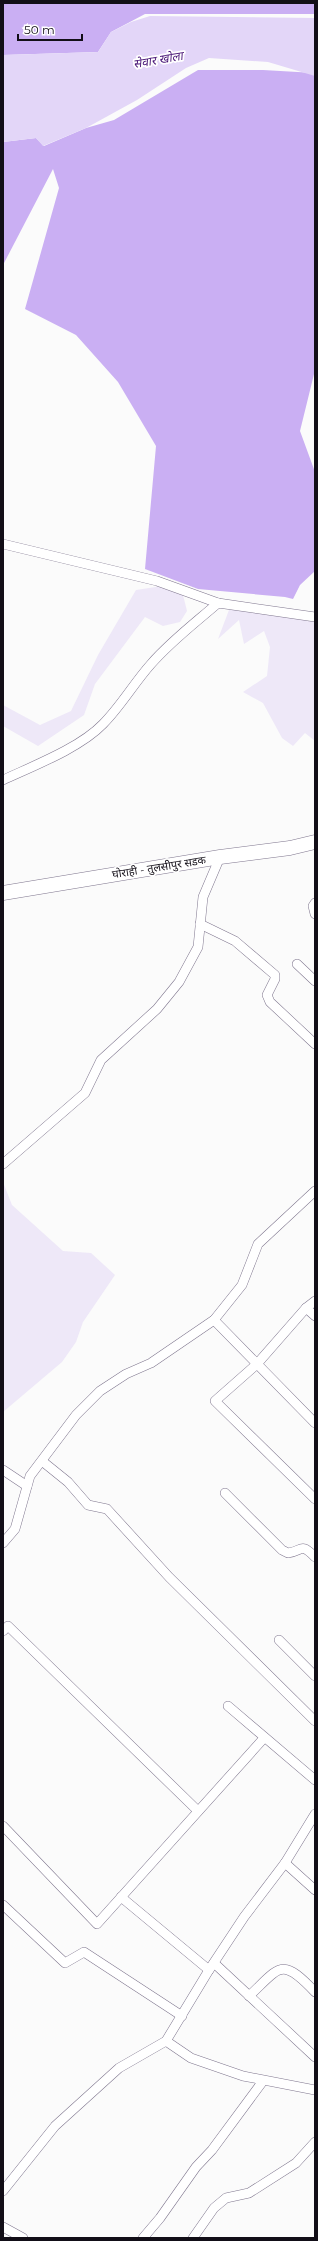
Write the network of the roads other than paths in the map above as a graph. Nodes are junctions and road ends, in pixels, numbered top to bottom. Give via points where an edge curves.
1 (3, 544) edge
2 (218, 603) junction
3 (315, 617) edge
4 (3, 780) edge
5 (315, 842) edge
6 (220, 857) junction
7 (3, 892) edge
8 (315, 903) edge
9 (315, 914) edge
10 (200, 924) junction
11 (297, 964) dead end
12 (315, 981) edge
13 (315, 1044) edge
14 (3, 1164) edge
15 (315, 1191) edge
16 (315, 1301) edge
17 (306, 1308) junction
18 (315, 1316) edge
19 (214, 1320) junction
20 (257, 1364) junction
21 (315, 1423) edge
22 (42, 1460) junction
23 (3, 1470) edge
24 (27, 1486) junction
25 (225, 1493) dead end
26 (315, 1499) edge
27 (3, 1543) edge
28 (315, 1557) edge
29 (3, 1631) edge
30 (279, 1640) dead end
31 (315, 1676) edge
32 (228, 1706) dead end
33 (315, 1721) edge
34 (264, 1738) junction
35 (315, 1780) edge
36 (198, 1811) junction
37 (315, 1814) edge
38 (3, 1826) edge
39 (285, 1863) junction
40 (315, 1890) edge
41 (121, 1897) junction
42 (3, 1905) edge
43 (211, 1966) junction
44 (315, 1992) edge
45 (249, 1996) junction
46 (182, 2016) junction
47 (166, 2041) junction
48 (315, 2056) edge
49 (263, 2080) junction
50 (315, 2090) edge
51 (315, 2142) edge
52 (3, 2191) edge
53 (3, 2227) edge
54 (23, 2238) edge
55 (143, 2238) edge
56 (193, 2238) edge

1 - 2 street via 157,581
2 - 3 street
2 - 4 street via 174,640 151,664 103,724 50,758
5 - 6 main road, घोराही - तुलसीपुर सडक via 290,848
6 - 7 main road, घोराही - तुलसीपुर सडक
6 - 10 street via 204,896
8 - 9 street
10 - 13 street via 234,941 268,967 275,975 267,995 270,1002
10 - 14 street via 198,947 179,982 157,1009 101,1060 85,1094
11 - 12 street
15 - 19 street via 258,1244 242,1285
16 - 17 street
17 - 18 street
17 - 20 street
19 - 20 street
19 - 22 street via 151,1363 126,1374 100,1391 76,1415
20 - 21 street
20 - 26 street via 215,1401
22 - 24 street via 30,1476
22 - 33 street via 68,1482 88,1505 107,1509 169,1577
23 - 24 street
24 - 27 street via 15,1529
25 - 28 street via 282,1550 288,1553 302,1548
29 - 36 street via 8,1626
30 - 31 street
32 - 34 street
34 - 35 street
34 - 36 street
36 - 41 street
37 - 39 street
38 - 41 street via 97,1924
39 - 40 street
39 - 43 street
41 - 43 street
42 - 46 street via 65,1963 84,1952
43 - 45 street
43 - 46 street
44 - 45 street via 285,1968 277,1970
45 - 48 street
46 - 47 street
47 - 49 street via 191,2058 243,2076
47 - 52 street via 119,2068 55,2126
49 - 50 street
49 - 55 street
51 - 56 street via 296,2163 249,2194 226,2198 214,2208
53 - 54 street

